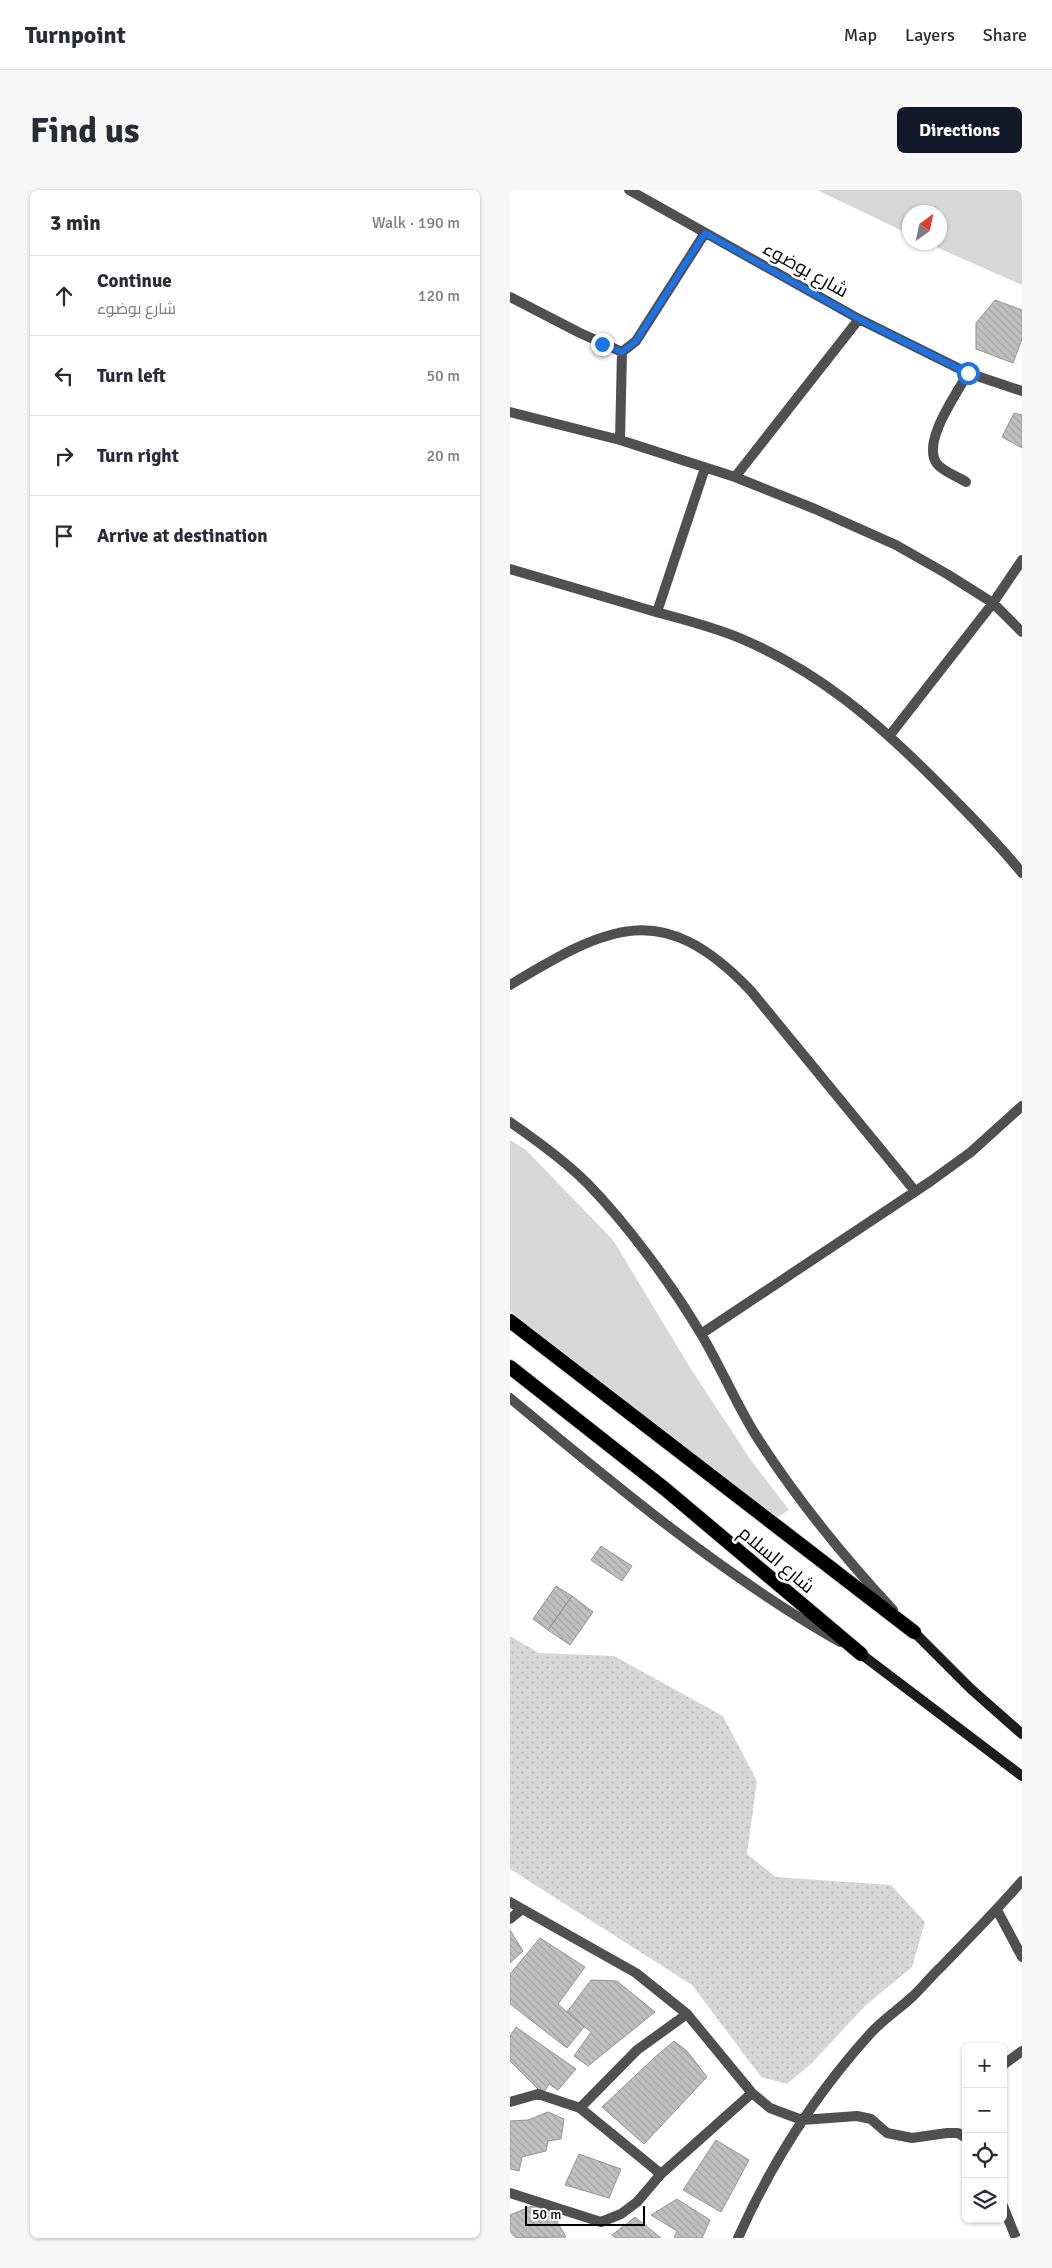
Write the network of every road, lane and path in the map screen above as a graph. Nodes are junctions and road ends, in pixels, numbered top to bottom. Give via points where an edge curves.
1 (629, 190) edge
2 (705, 233) junction
3 (510, 297) edge
4 (859, 319) junction
5 (622, 352) junction
6 (968, 373) junction
7 (1022, 391) edge
8 (510, 412) edge
9 (620, 440) junction
10 (705, 468) junction
11 (735, 477) junction
12 (966, 482) dead end
13 (1022, 560) edge
14 (510, 569) edge
15 (993, 603) junction
16 (657, 612) junction
17 (1022, 632) edge
18 (890, 735) junction
19 (1022, 874) edge
20 (510, 985) edge
21 (1022, 1106) edge
22 (510, 1122) edge
23 (915, 1191) junction
24 (510, 1321) edge
25 (701, 1334) junction
26 (510, 1367) edge
27 (510, 1398) edge
28 (914, 1632) junction
29 (861, 1654) junction
30 (1022, 1734) edge
31 (1022, 1776) edge
32 (1022, 1881) edge
33 (510, 1902) edge
34 (521, 1910) junction
35 (997, 1910) junction
36 (510, 1919) edge
37 (1022, 1957) edge
38 (687, 2014) junction
39 (1022, 2051) edge
40 (1007, 2062) edge
41 (752, 2093) junction
42 (510, 2102) edge
43 (580, 2108) junction
44 (802, 2120) junction
45 (962, 2136) edge
46 (661, 2174) junction
47 (510, 2193) edge
48 (1007, 2216) edge
49 (738, 2238) edge
50 (1016, 2238) edge

1 - 2 street, شارع بوضوء
2 - 4 street, شارع بوضوء
2 - 5 street via 636,341
3 - 5 street
4 - 6 street, شارع بوضوء
4 - 11 street
5 - 9 street
6 - 7 street, شارع بوضوء
6 - 12 street via 932,446 939,466
8 - 9 street
9 - 10 street
10 - 11 street
10 - 16 street
11 - 15 street via 896,545
13 - 15 street
14 - 16 street
15 - 17 street
15 - 18 street
16 - 18 street via 742,639 782,658 842,696
18 - 19 street via 966,811
20 - 23 street via 588,942 620,932 669,932 687,941 721,963 750,991
21 - 23 street via 971,1152
22 - 25 street via 587,1183 640,1246
23 - 25 street
24 - 28 highway, شارع السلام
25 - 28 street via 755,1434 809,1510 856,1570
26 - 29 highway, شارع السلام via 665,1489
27 - 29 street via 718,1563 793,1614
28 - 30 main road
29 - 31 main road, شارع السلام
32 - 35 street
33 - 34 street
34 - 36 street
34 - 38 street via 636,1973
35 - 37 street
35 - 44 street via 870,2034
38 - 41 street
38 - 43 street via 637,2050
39 - 40 street
41 - 44 street via 770,2108
41 - 46 street
42 - 43 street via 538,2094
43 - 46 street
44 - 45 street via 857,2116 871,2119 887,2133 912,2138 947,2133
44 - 49 street via 780,2154
46 - 47 street via 638,2202 601,2222
48 - 50 street

